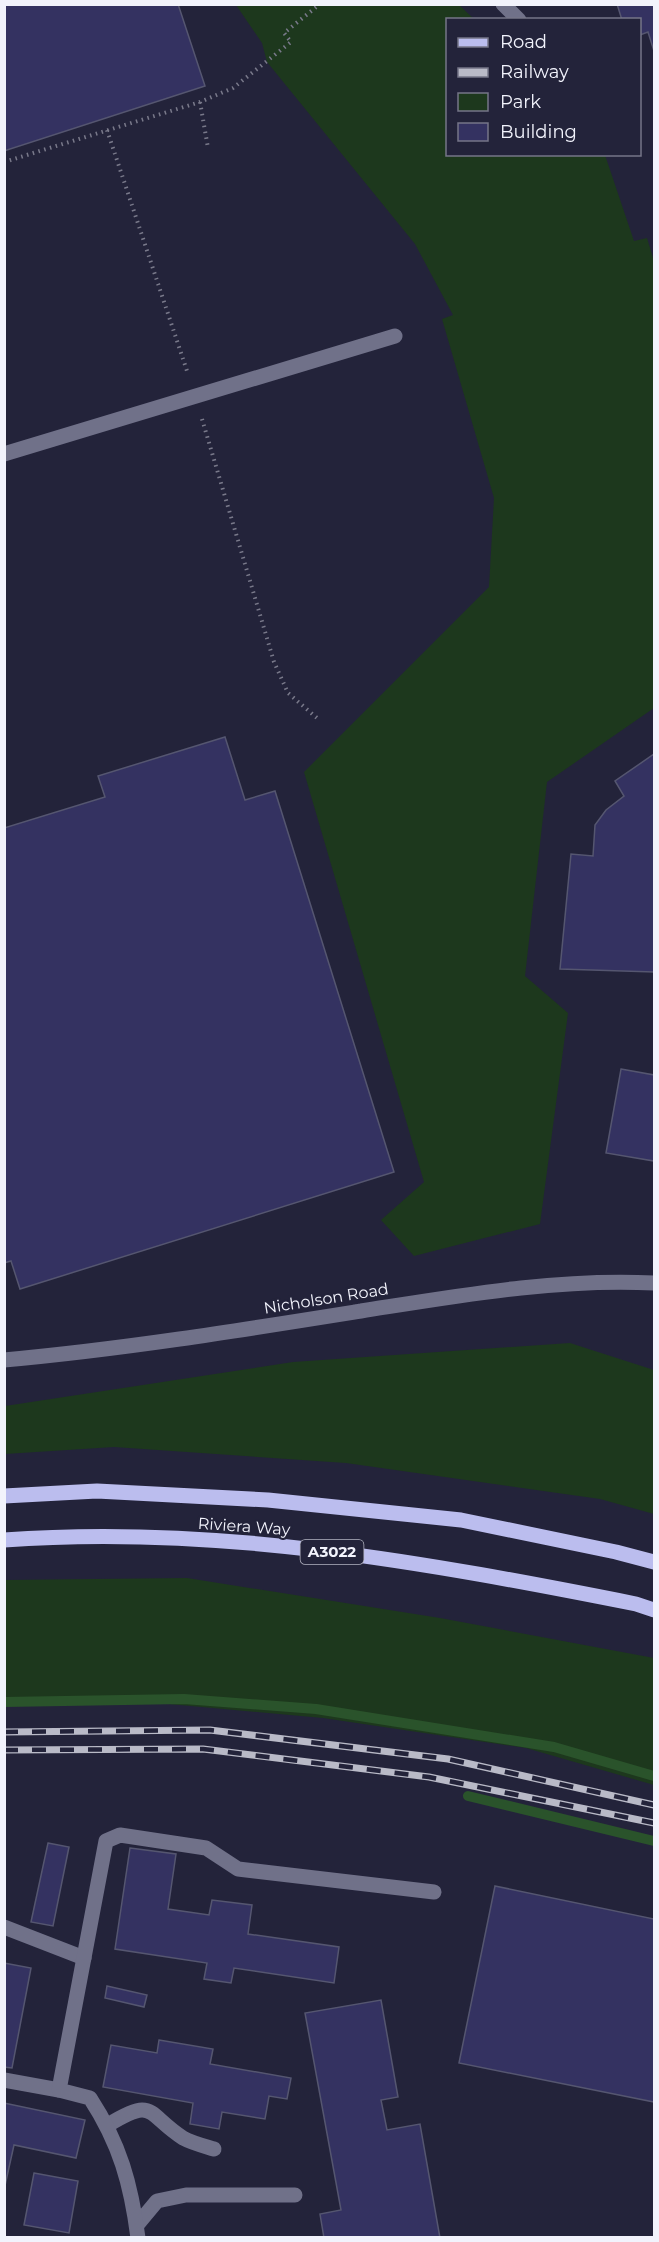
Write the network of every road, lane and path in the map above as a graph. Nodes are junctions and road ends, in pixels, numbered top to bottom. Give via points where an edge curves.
1 (320, 4) edge
2 (504, 4) edge
3 (517, 18) edge
4 (200, 102) junction
5 (107, 130) junction
6 (208, 148) dead end
7 (4, 162) edge
8 (394, 336) dead end
9 (195, 397) junction
10 (4, 454) edge
11 (317, 718) dead end
12 (654, 1283) edge
13 (4, 1360) edge
14 (4, 1496) edge
15 (4, 1540) edge
16 (654, 1562) edge
17 (654, 1610) edge
18 (434, 1892) dead end
19 (4, 1927) edge
20 (84, 1958) junction
21 (4, 2080) edge
22 (59, 2090) junction
23 (108, 2125) junction
24 (214, 2150) dead end
25 (294, 2195) dead end
26 (137, 2231) edge

1 - 4 path via 284,33 291,42 233,88
2 - 3 lane
4 - 5 path
4 - 6 path
5 - 7 path
5 - 9 path
8 - 9 lane
9 - 10 lane
9 - 11 path via 274,662 288,693
12 - 13 lane, Nicholson Road via 530,1288 442,1298 88,1352
14 - 16 main road, Riviera Way via 97,1491 268,1500 461,1520
15 - 17 main road, Riviera Way / A3022 via 142,1538 284,1546 472,1572
18 - 20 lane via 238,1869 206,1848 120,1834 106,1841
19 - 20 lane
20 - 22 lane
21 - 22 lane
22 - 23 lane via 90,2098
23 - 24 lane via 132,2110 153,2112 184,2139
23 - 26 lane via 132,2190
25 - 26 lane via 186,2195 157,2201

